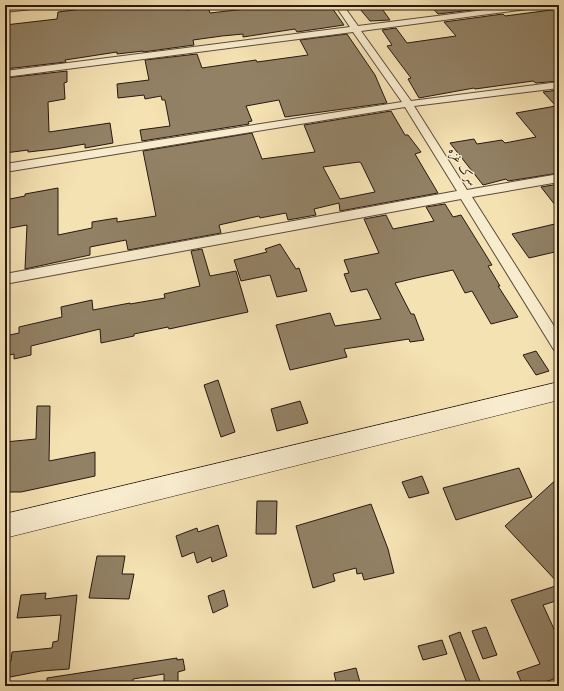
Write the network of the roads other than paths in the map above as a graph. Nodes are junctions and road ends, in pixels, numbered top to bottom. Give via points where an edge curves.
1 (48, 5) edge
2 (339, 5) edge
3 (542, 5) edge
4 (5, 10) edge
5 (356, 29) junction
6 (5, 74) edge
7 (559, 85) edge
8 (408, 104) junction
9 (5, 168) edge
10 (559, 178) edge
11 (464, 194) junction
12 (5, 280) edge
13 (559, 346) edge
14 (559, 391) edge
15 (5, 526) edge

1 - 4 street
2 - 5 street, سرک غزه
3 - 5 street
5 - 6 street
5 - 8 street, سرک غزه
7 - 8 street
8 - 9 street
8 - 11 street, سرک غزه
10 - 11 street
11 - 12 street
11 - 13 street, سرک غزه
14 - 15 street

